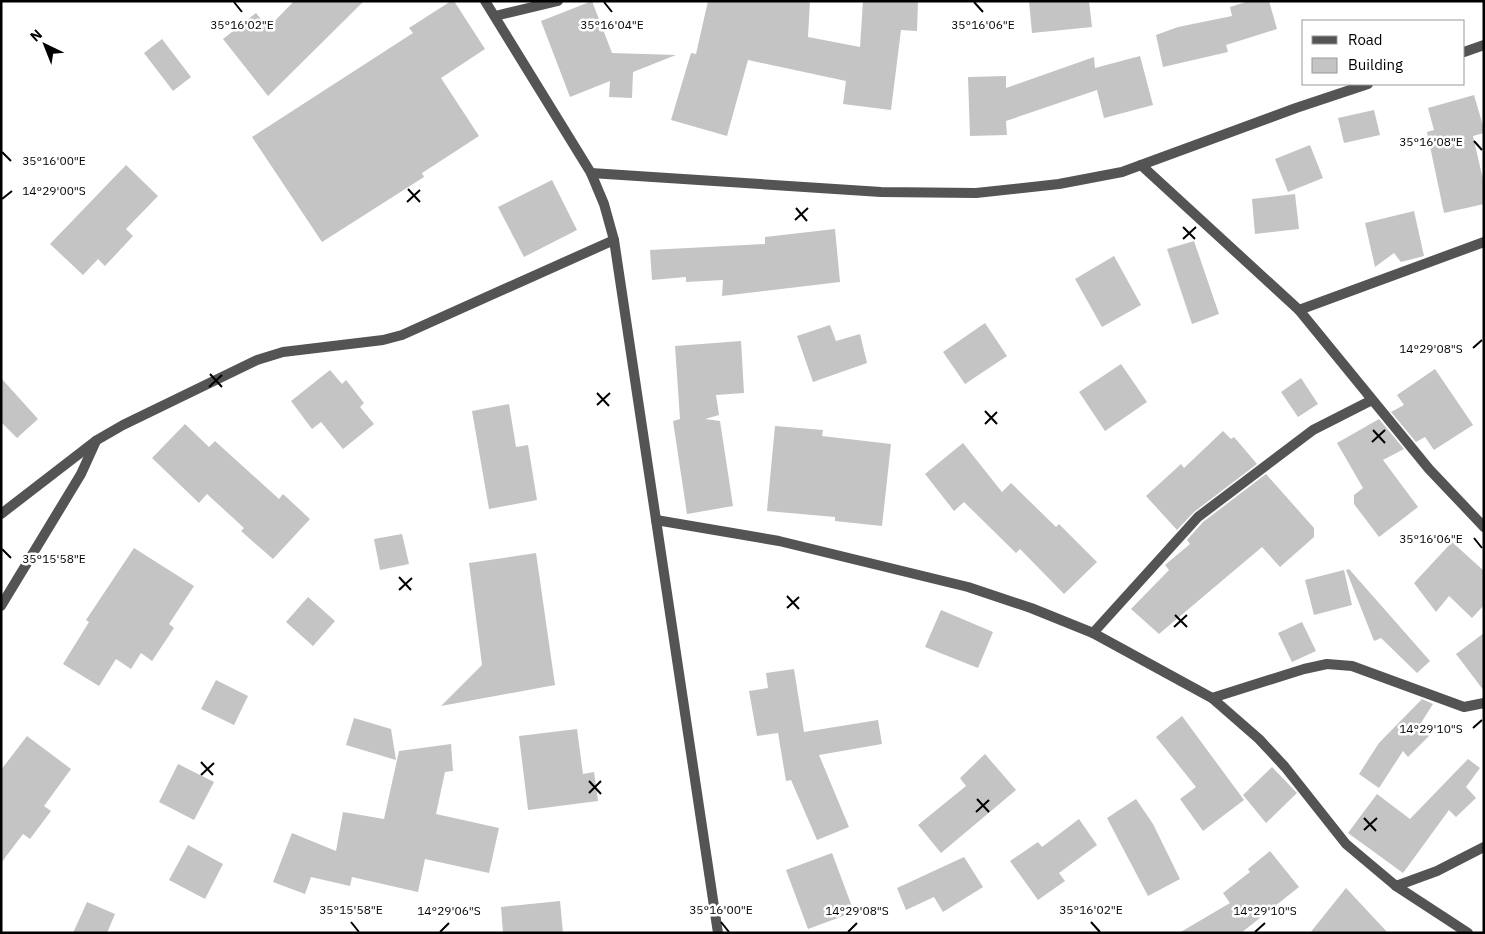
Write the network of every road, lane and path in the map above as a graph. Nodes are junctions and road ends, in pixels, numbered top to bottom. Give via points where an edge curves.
1 (485, 1) edge
2 (558, 1) edge
3 (495, 16) junction
4 (1484, 45) edge
5 (1465, 52) edge
6 (1365, 85) edge
7 (1141, 166) junction
8 (591, 173) junction
9 (614, 240) junction
10 (1484, 242) edge
11 (1299, 310) junction
12 (1372, 400) junction
13 (96, 440) junction
14 (1, 514) edge
15 (656, 520) junction
16 (1484, 527) edge
17 (1, 606) edge
18 (1093, 633) junction
19 (1212, 698) junction
20 (1484, 703) edge
21 (1484, 847) edge
22 (1396, 886) junction
23 (718, 933) edge
24 (1468, 933) edge

1 - 3 street
2 - 3 street
3 - 8 street
4 - 5 street
6 - 7 street
7 - 8 street via 1059,184 976,193 881,192
7 - 11 street
8 - 9 street
9 - 13 street via 402,335 282,352 257,360
9 - 15 street
10 - 11 street
11 - 12 street
12 - 16 street via 1429,469
12 - 18 street via 1313,430 1198,518
13 - 14 street
13 - 17 street via 81,474
15 - 18 street via 779,541 968,588 1031,608
15 - 23 street
18 - 19 street
19 - 20 street via 1304,669 1340,664 1464,707
19 - 22 street via 1259,738 1346,844
21 - 22 street via 1437,871
22 - 24 street

